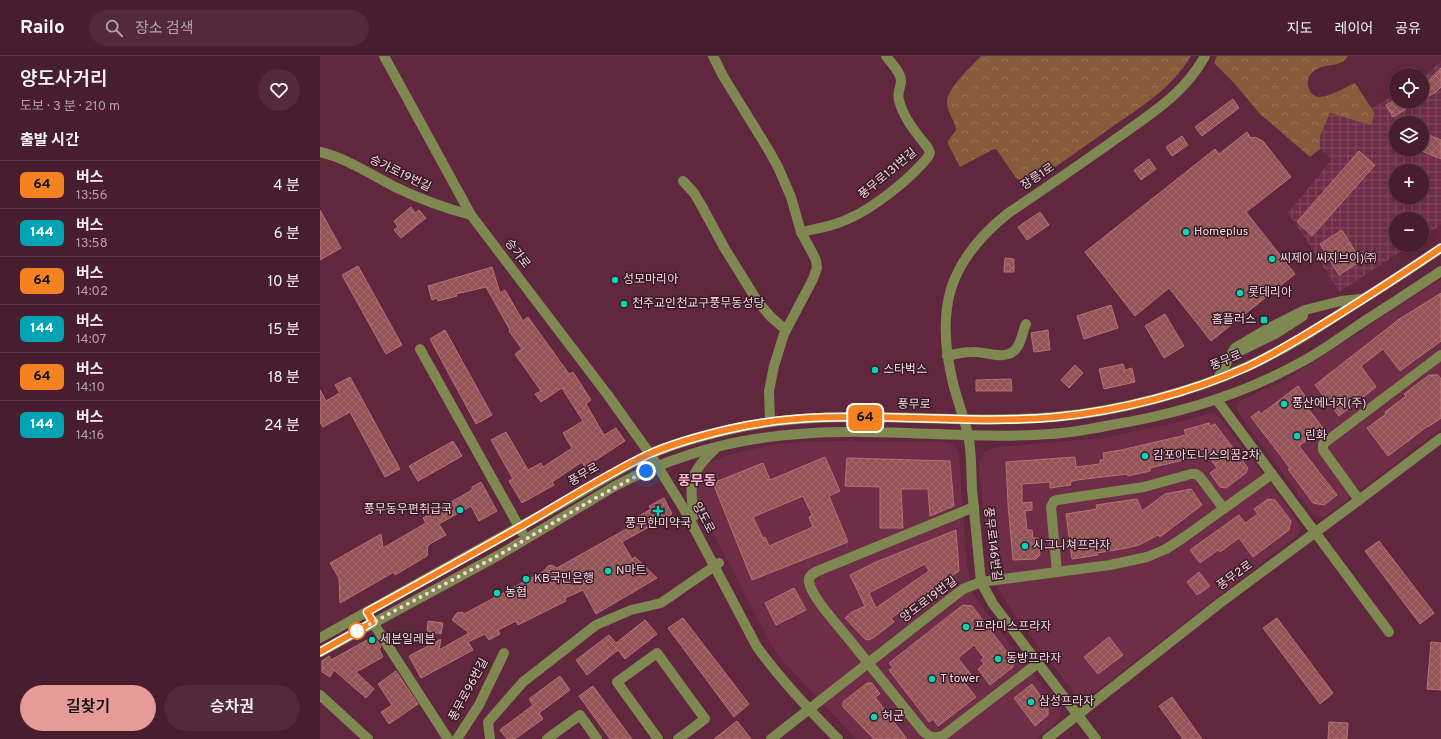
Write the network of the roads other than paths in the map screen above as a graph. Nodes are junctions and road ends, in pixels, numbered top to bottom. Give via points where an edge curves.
1 (384, 56) edge
2 (713, 56) edge
3 (886, 56) edge
4 (1205, 56) edge
5 (320, 152) edge
6 (683, 181) dead end
7 (471, 215) junction
8 (801, 232) junction
9 (1441, 248) edge
10 (1441, 271) edge
11 (1363, 299) junction
12 (1026, 324) dead end
13 (786, 330) junction
14 (420, 349) dead end
15 (947, 356) junction
16 (1439, 359) edge
17 (1218, 378) junction
18 (1217, 400) junction
19 (963, 419) junction
20 (770, 422) junction
21 (968, 435) junction
22 (1441, 438) edge
23 (716, 448) junction
24 (650, 454) junction
25 (660, 465) junction
26 (1272, 474) junction
27 (1359, 500) junction
28 (974, 507) junction
29 (1224, 509) junction
30 (694, 516) junction
31 (519, 528) junction
32 (1315, 533) junction
33 (525, 539) junction
34 (716, 565) junction
35 (1057, 572) junction
36 (981, 582) junction
37 (367, 612) junction
38 (373, 622) junction
39 (1389, 632) dead end
40 (320, 638) edge
41 (320, 652) edge
42 (504, 653) dead end
43 (868, 662) junction
44 (1038, 663) junction
45 (320, 695) edge
46 (812, 708) junction
47 (1078, 715) junction
48 (368, 739) edge
49 (448, 739) edge
50 (457, 739) edge
51 (490, 739) edge
52 (547, 739) edge
53 (597, 739) edge
54 (658, 739) edge
55 (678, 739) edge
56 (771, 739) edge
57 (838, 739) edge
58 (846, 739) edge
59 (1047, 739) edge
60 (1096, 739) edge

1 - 7 street, 승가로
2 - 8 street via 778,167 791,197
3 - 8 street, 풍무로131번길 via 900,76 898,100 906,118 930,153 886,196 856,215
4 - 15 street, 장릉1로 via 1184,86 1157,111 1007,214 983,235 964,261 949,293 945,332
5 - 7 street, 승가로19번길 via 418,198
6 - 13 street via 694,193 758,302
7 - 24 street, 승가로
8 - 13 street via 814,256 817,268
9 - 11 street, 풍무로
10 - 18 street via 1305,360
11 - 17 street, 풍무로 via 1282,349 1246,368
11 - 17 street via 1314,307 1292,316 1235,348
12 - 15 street via 1019,345 1012,353 1000,355 970,352
13 - 20 street via 771,381
14 - 31 street
15 - 19 street, 장릉1로
16 - 27 street via 1323,444 1323,450
17 - 19 street, 풍무로 via 1167,395 1092,412 1055,417
18 - 21 street via 1140,420 1084,430 1051,434
18 - 26 street
19 - 20 street, 풍무로 via 813,418
19 - 21 street, 장릉1로
20 - 24 street, 풍무로 via 704,435
21 - 23 street via 802,434 770,436
21 - 28 street, 풍무로146번길
22 - 27 street, 풍무2로
23 - 25 street
23 - 30 street via 702,461 692,481
24 - 25 street, 양도로
24 - 31 street, 풍무로
25 - 30 street, 양도로
25 - 33 street via 616,486
25 - 34 street, 양도로
26 - 29 street, 양도로19번길
26 - 32 street
27 - 32 street, 풍무2로
28 - 36 street, 풍무로146번길
28 - 43 street via 811,575 809,582 817,598
29 - 35 street, 양도로19번길 via 1157,554 1129,562
29 - 35 street via 1196,474 1144,487 1054,501 1051,508
30 - 34 street, 양도로
31 - 33 street
31 - 37 street, 풍무로
32 - 39 street
32 - 47 street, 풍무2로 via 1227,598
33 - 38 street
34 - 46 street, 양도로 via 763,645
34 - 51 street via 661,603 631,610 596,625 523,682 488,722
35 - 36 street, 양도로19번길
36 - 43 street, 양도로19번길 via 957,592
36 - 44 street, 풍무로146번길 via 994,604
37 - 38 street
37 - 40 street, 풍무로
38 - 41 street
38 - 49 street
42 - 50 street, 풍무로96번길 via 478,705
43 - 44 street via 923,732 935,739 944,735
43 - 46 street, 양도로19번길
44 - 47 street, 풍무로146번길
45 - 48 street
46 - 56 street, 양도로19번길
46 - 57 street, 양도로
46 - 58 street, 양도로
47 - 59 street, 풍무2로
47 - 60 street, 풍무로146번길
52 - 53 street via 580,715
54 - 55 street via 617,682 657,653 705,719

